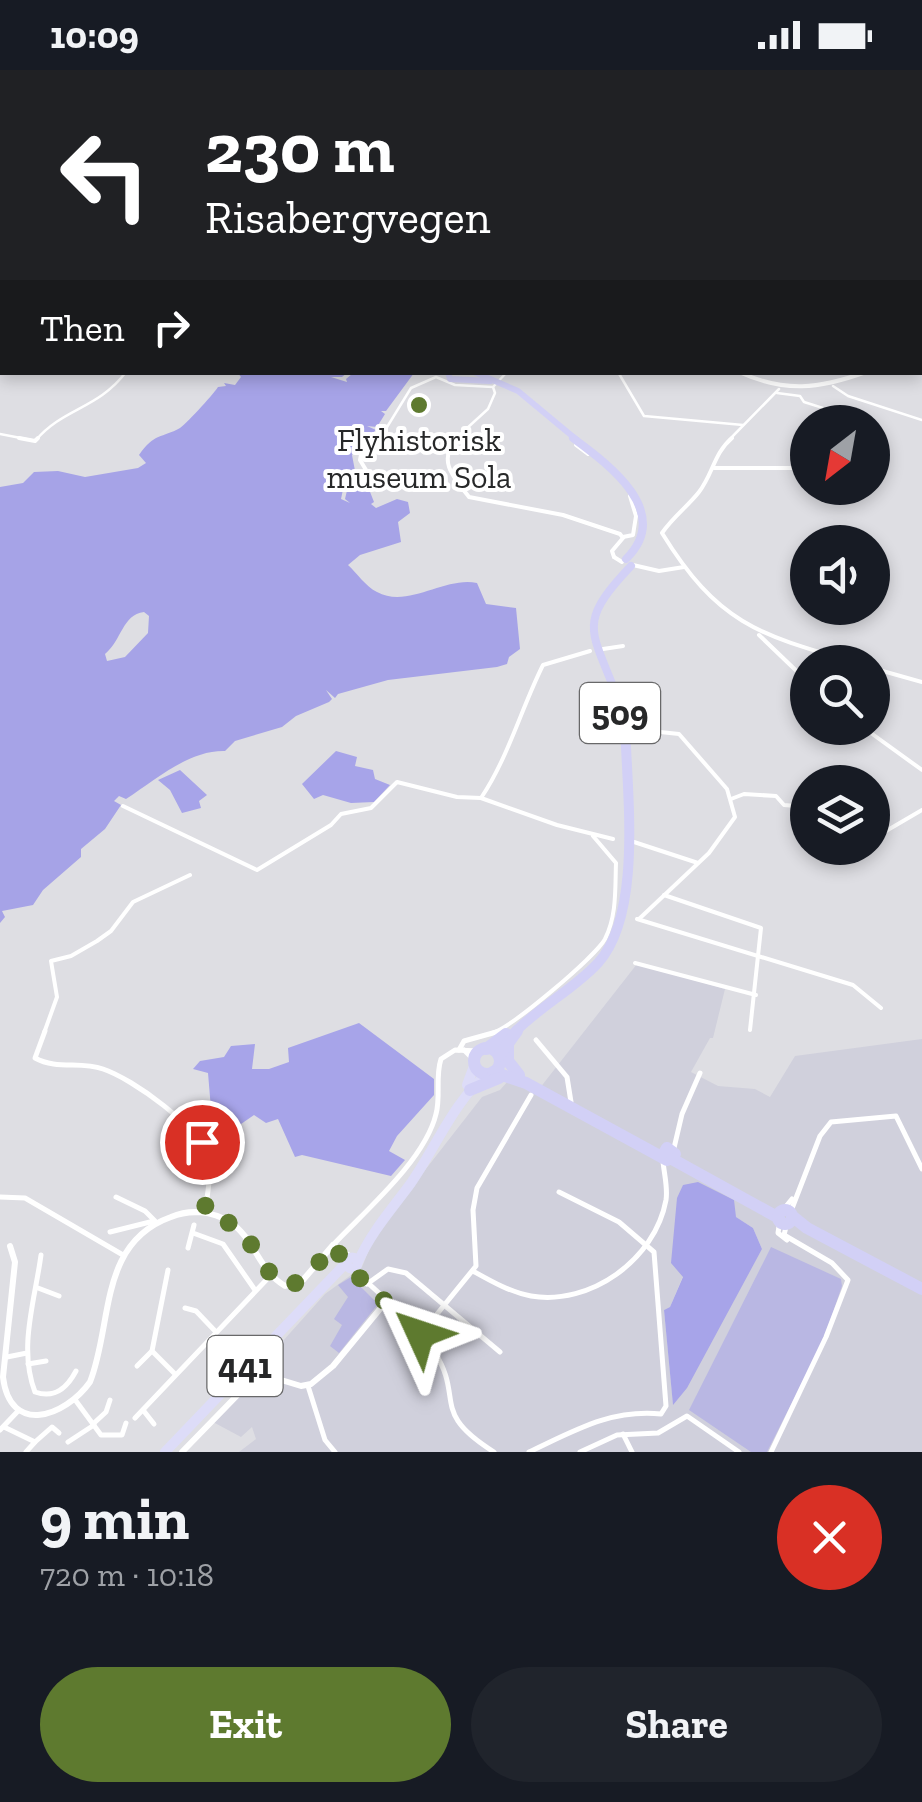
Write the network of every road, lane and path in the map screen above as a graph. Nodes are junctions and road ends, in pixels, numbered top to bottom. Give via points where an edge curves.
1 (124, 375) edge
2 (450, 375) edge
3 (451, 375) edge
4 (474, 375) edge
5 (483, 375) edge
6 (620, 375) edge
7 (745, 375) edge
8 (859, 375) edge
9 (505, 376) edge
10 (494, 386) junction
11 (833, 386) junction
12 (521, 391) junction
13 (778, 391) junction
14 (814, 405) edge
15 (922, 420) edge
16 (746, 426) junction
17 (0, 434) edge
18 (576, 445) dead end
19 (714, 468) junction
20 (790, 468) edge
21 (366, 470) dead end
22 (623, 537) junction
23 (628, 562) junction
24 (684, 567) junction
25 (759, 635) junction
26 (794, 645) edge
27 (623, 646) dead end
28 (603, 649) dead end
29 (590, 652) dead end
30 (790, 665) edge
31 (890, 673) edge
32 (922, 682) edge
33 (632, 729) dead end
34 (887, 745) edge
35 (922, 770) edge
36 (482, 798) junction
37 (731, 799) junction
38 (123, 806) dead end
39 (790, 806) edge
40 (922, 810) edge
41 (890, 829) edge
42 (594, 836) junction
43 (613, 839) dead end
44 (634, 842) dead end
45 (698, 863) junction
46 (190, 875) dead end
47 (664, 896) junction
48 (760, 957) junction
49 (635, 963) dead end
50 (756, 995) junction
51 (880, 1008) dead end
52 (750, 1030) dead end
53 (508, 1040) junction
54 (536, 1040) dead end
55 (472, 1054) junction
56 (500, 1058) junction
57 (490, 1072) junction
58 (700, 1072) dead end
59 (518, 1077) junction
60 (470, 1090) junction
61 (531, 1094) dead end
62 (570, 1102) junction
63 (669, 1154) junction
64 (419, 1169) junction
65 (922, 1169) edge
66 (558, 1192) dead end
67 (0, 1197) edge
68 (116, 1197) dead end
69 (205, 1212) junction
70 (785, 1217) junction
71 (380, 1221) junction
72 (156, 1222) junction
73 (110, 1232) dead end
74 (796, 1242) joint
75 (646, 1244) junction
76 (10, 1246) dead end
77 (335, 1247) junction
78 (188, 1248) dead end
79 (41, 1254) dead end
80 (122, 1257) junction
81 (353, 1264) junction
82 (168, 1270) dead end
83 (473, 1271) junction
84 (272, 1277) junction
85 (368, 1284) junction
86 (38, 1288) junction
87 (258, 1288) junction
88 (922, 1289) edge
89 (59, 1296) dead end
90 (384, 1304) junction
91 (445, 1304) junction
92 (185, 1308) dead end
93 (4, 1325) edge
94 (217, 1332) junction
95 (420, 1334) junction
96 (152, 1351) junction
97 (500, 1352) dead end
98 (28, 1353) junction
99 (4, 1357) junction
100 (46, 1361) dead end
101 (28, 1364) junction
102 (138, 1366) dead end
103 (76, 1372) dead end
104 (176, 1376) junction
105 (311, 1385) junction
106 (110, 1400) dead end
107 (76, 1401) junction
108 (316, 1406) joint
109 (19, 1410) junction
110 (143, 1410) junction
111 (135, 1418) dead end
112 (126, 1423) dead end
113 (154, 1424) dead end
114 (93, 1425) junction
115 (2, 1429) edge
116 (59, 1434) dead end
117 (624, 1434) junction
118 (35, 1442) junction
119 (68, 1442) dead end
120 (481, 1450) edge
121 (26, 1452) edge
122 (165, 1452) edge
123 (182, 1452) edge
124 (335, 1452) edge
125 (494, 1452) edge
126 (529, 1452) edge
127 (580, 1452) edge
128 (632, 1452) edge
129 (739, 1452) edge
130 (771, 1452) edge

1 - 17 street via 87,408 50,422 34,441
2 - 4 highway, 509 via 462,381
3 - 12 highway, 509 via 455,382 493,381
5 - 12 highway, 509
6 - 16 street via 644,416
7 - 13 street
8 - 11 street
9 - 10 street
9 - 23 highway, 509 via 636,490 646,522
10 - 21 street via 436,377 412,388 384,432 361,452
10 - 22 street via 492,404 454,436 444,457 467,496 568,516
11 - 13 street
11 - 15 street
12 - 23 highway, 509 via 633,491 643,522
13 - 14 street
13 - 16 street
16 - 19 street via 718,451
18 - 22 street via 628,492 636,523 632,535
19 - 20 street
19 - 24 street via 662,531
22 - 23 street via 611,553
23 - 24 street via 659,572
23 - 53 highway, 509 via 591,621 625,720 623,921 599,962
23 - 55 highway, 509 via 594,600 588,620 622,726 618,920 596,958
24 - 25 street via 710,602
25 - 26 street
25 - 30 street
27 - 28 street
29 - 36 street via 543,665
31 - 32 street
33 - 37 street via 680,734
34 - 35 street
36 - 38 street via 397,782 371,808 340,815 257,870
36 - 42 street
37 - 39 street via 776,796
37 - 45 street via 734,821
40 - 41 street
42 - 43 street
42 - 55 street via 616,863 616,906 604,941 500,1031 468,1040
44 - 45 street
45 - 47 street
46 - 69 street via 136,900 111,931 51,961 57,996 36,1058 102,1068 162,1104 206,1149
47 - 48 street via 758,926
47 - 48 street via 638,919
48 - 50 street
48 - 51 street via 853,985
49 - 50 street
50 - 52 street
53 - 56 highway, 509
53 - 59 highway via 508,1061
54 - 62 street via 552,1052 572,1092
55 - 56 highway
55 - 57 highway
55 - 64 main road, 441
55 - 77 street via 445,1055 429,1130
56 - 57 highway, 509
56 - 59 highway
57 - 59 highway
57 - 60 main road, 441
58 - 63 street
59 - 60 highway via 491,1078
59 - 62 highway
59 - 63 highway
60 - 64 main road, 441
61 - 83 street via 477,1188
62 - 63 highway
63 - 70 highway
63 - 75 street via 665,1205
64 - 71 main road, 441
65 - 70 street via 896,1116 836,1120 822,1130
66 - 75 street via 619,1222
67 - 80 street via 25,1198
68 - 72 street via 145,1209
69 - 72 street
69 - 84 street via 240,1228
70 - 74 street via 783,1234
70 - 88 highway
71 - 81 main road, 441
71 - 81 main road, 441
72 - 73 street
72 - 80 street
74 - 130 street via 848,1280
75 - 83 street via 614,1280 572,1295 523,1294
75 - 126 street via 656,1257 664,1412 600,1418
76 - 93 street via 15,1259
77 - 81 street
77 - 84 street via 299,1283 285,1286
78 - 87 street via 193,1229 223,1244
79 - 86 street
80 - 107 street via 94,1372
81 - 85 street
81 - 122 main road, 441 via 327,1281
82 - 96 street
83 - 91 street
84 - 87 street
85 - 90 street
85 - 91 street via 397,1269
86 - 89 street
86 - 98 street
87 - 94 street
90 - 95 street
90 - 105 street
91 - 95 street
91 - 97 street
92 - 94 street
93 - 99 street
94 - 104 street
95 - 120 street via 442,1366 452,1416
96 - 102 street
96 - 104 street
98 - 99 street
98 - 101 street
99 - 109 street via 6,1394
100 - 101 street
101 - 103 street via 32,1389 44,1395 62,1390
104 - 110 street
105 - 108 street
105 - 123 street via 270,1374 248,1381
106 - 114 street
107 - 109 street via 44,1416
107 - 114 street
108 - 124 street
109 - 115 street
110 - 111 street
110 - 113 street
112 - 114 street via 120,1436 101,1435
114 - 119 street
115 - 118 street
116 - 118 street via 52,1427
117 - 127 street
117 - 128 street
117 - 129 street via 658,1433 687,1416
118 - 121 street
120 - 125 street

